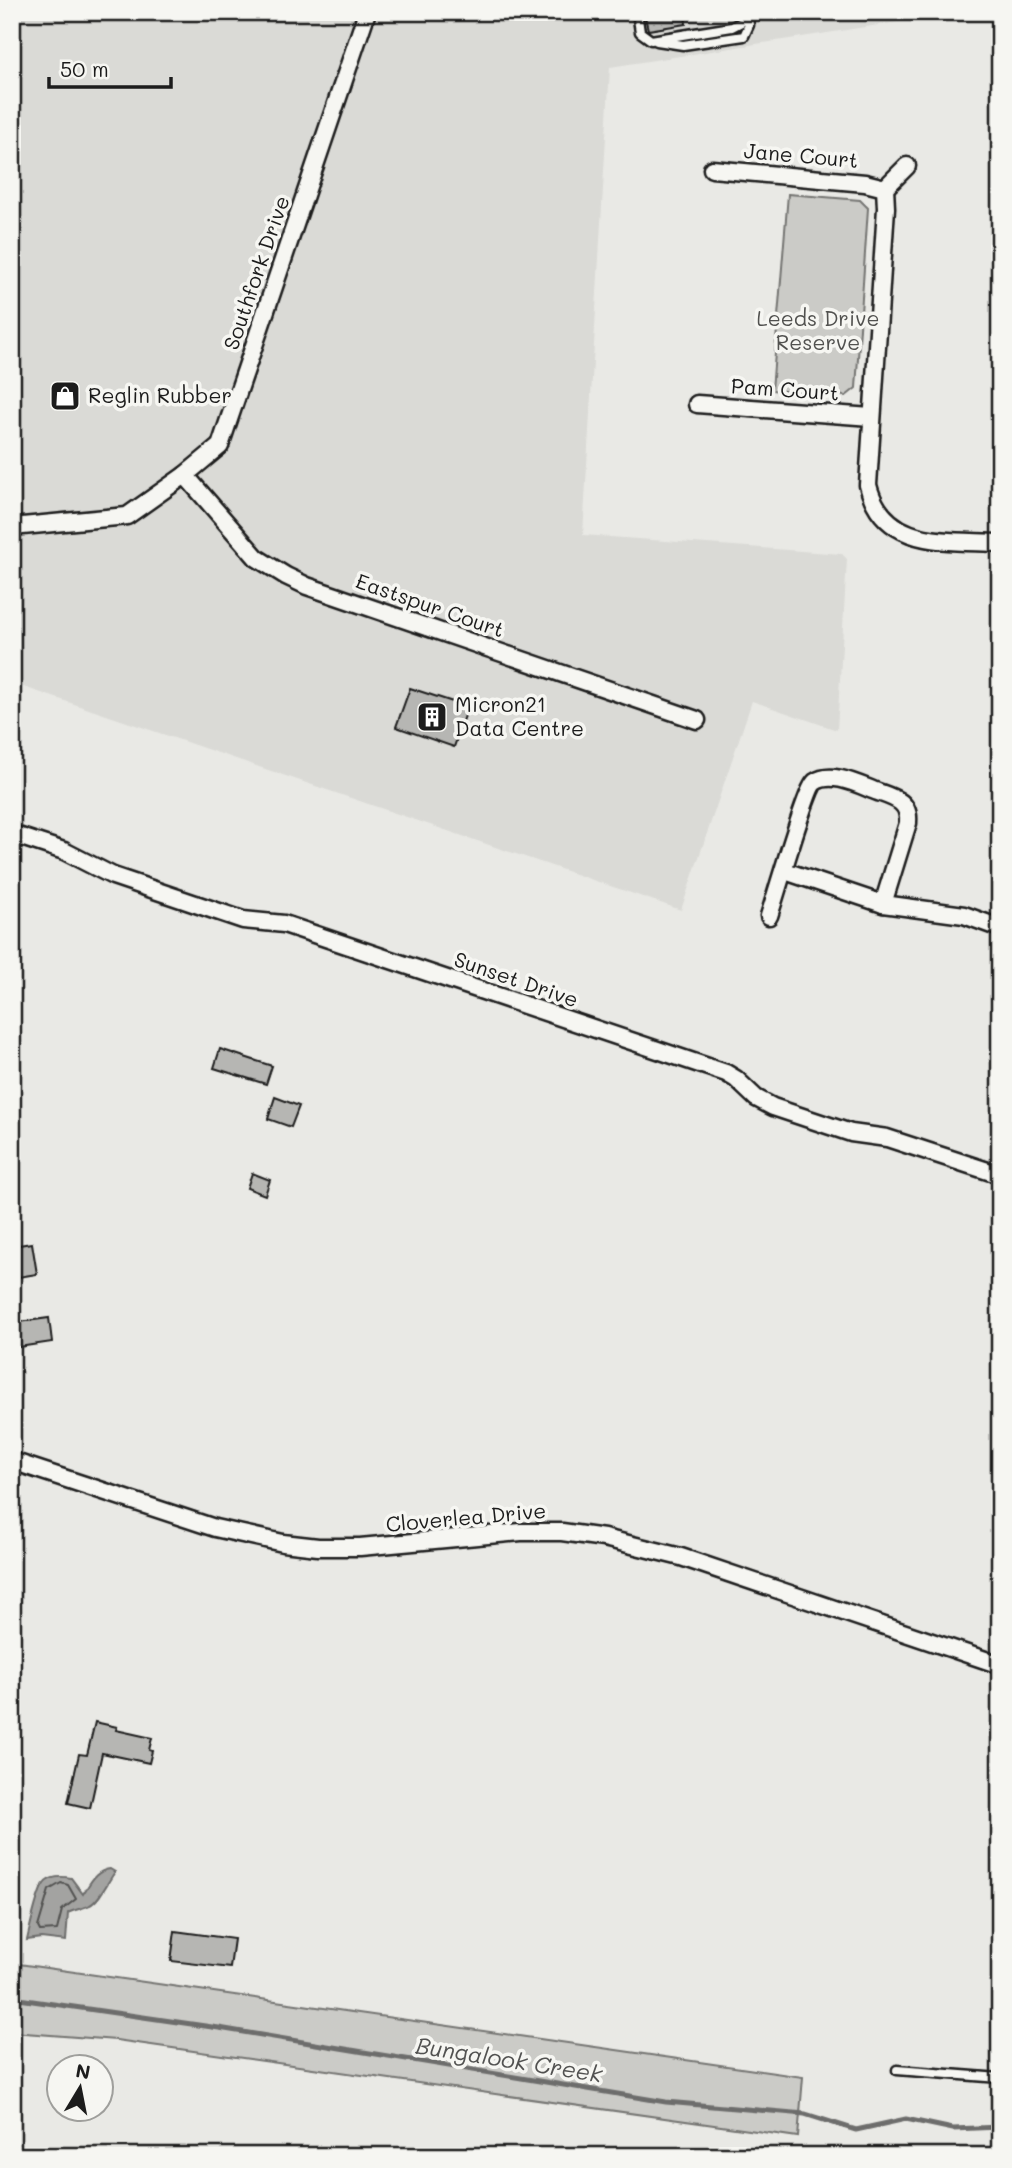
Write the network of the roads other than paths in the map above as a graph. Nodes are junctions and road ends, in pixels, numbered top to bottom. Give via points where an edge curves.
1 (367, 12) edge
2 (637, 12) edge
3 (749, 17) dead end
4 (907, 166) dead end
5 (712, 169) dead end
6 (885, 188) junction
7 (697, 404) dead end
8 (872, 416) junction
9 (185, 475) junction
10 (12, 527) edge
11 (1000, 543) edge
12 (697, 720) dead end
13 (12, 834) edge
14 (785, 871) junction
15 (883, 904) junction
16 (769, 916) dead end
17 (1000, 928) edge
18 (1000, 1175) edge
19 (12, 1461) edge
20 (1000, 1665) edge
21 (897, 2070) dead end
22 (1000, 2078) edge

1 - 9 street, Southfork Drive via 220,446
2 - 3 lane via 640,32 651,40 732,27
4 - 6 street
5 - 6 street, Jane Court
6 - 8 street
7 - 8 street, Pam Court
8 - 11 street via 868,485 881,516 908,535
9 - 10 street, Southfork Drive via 127,516
9 - 12 street, Eastspur Court via 257,558 286,576
13 - 18 street, Sunset Drive via 64,851 113,876 243,920 284,924 726,1073 773,1107
14 - 15 street
14 - 15 street via 810,787 837,778 858,785 897,799 909,813
14 - 16 street
15 - 17 street via 964,915
19 - 20 street, Cloverlea Drive via 215,1528 318,1547 370,1547 522,1532 604,1538 681,1557
21 - 22 lane

